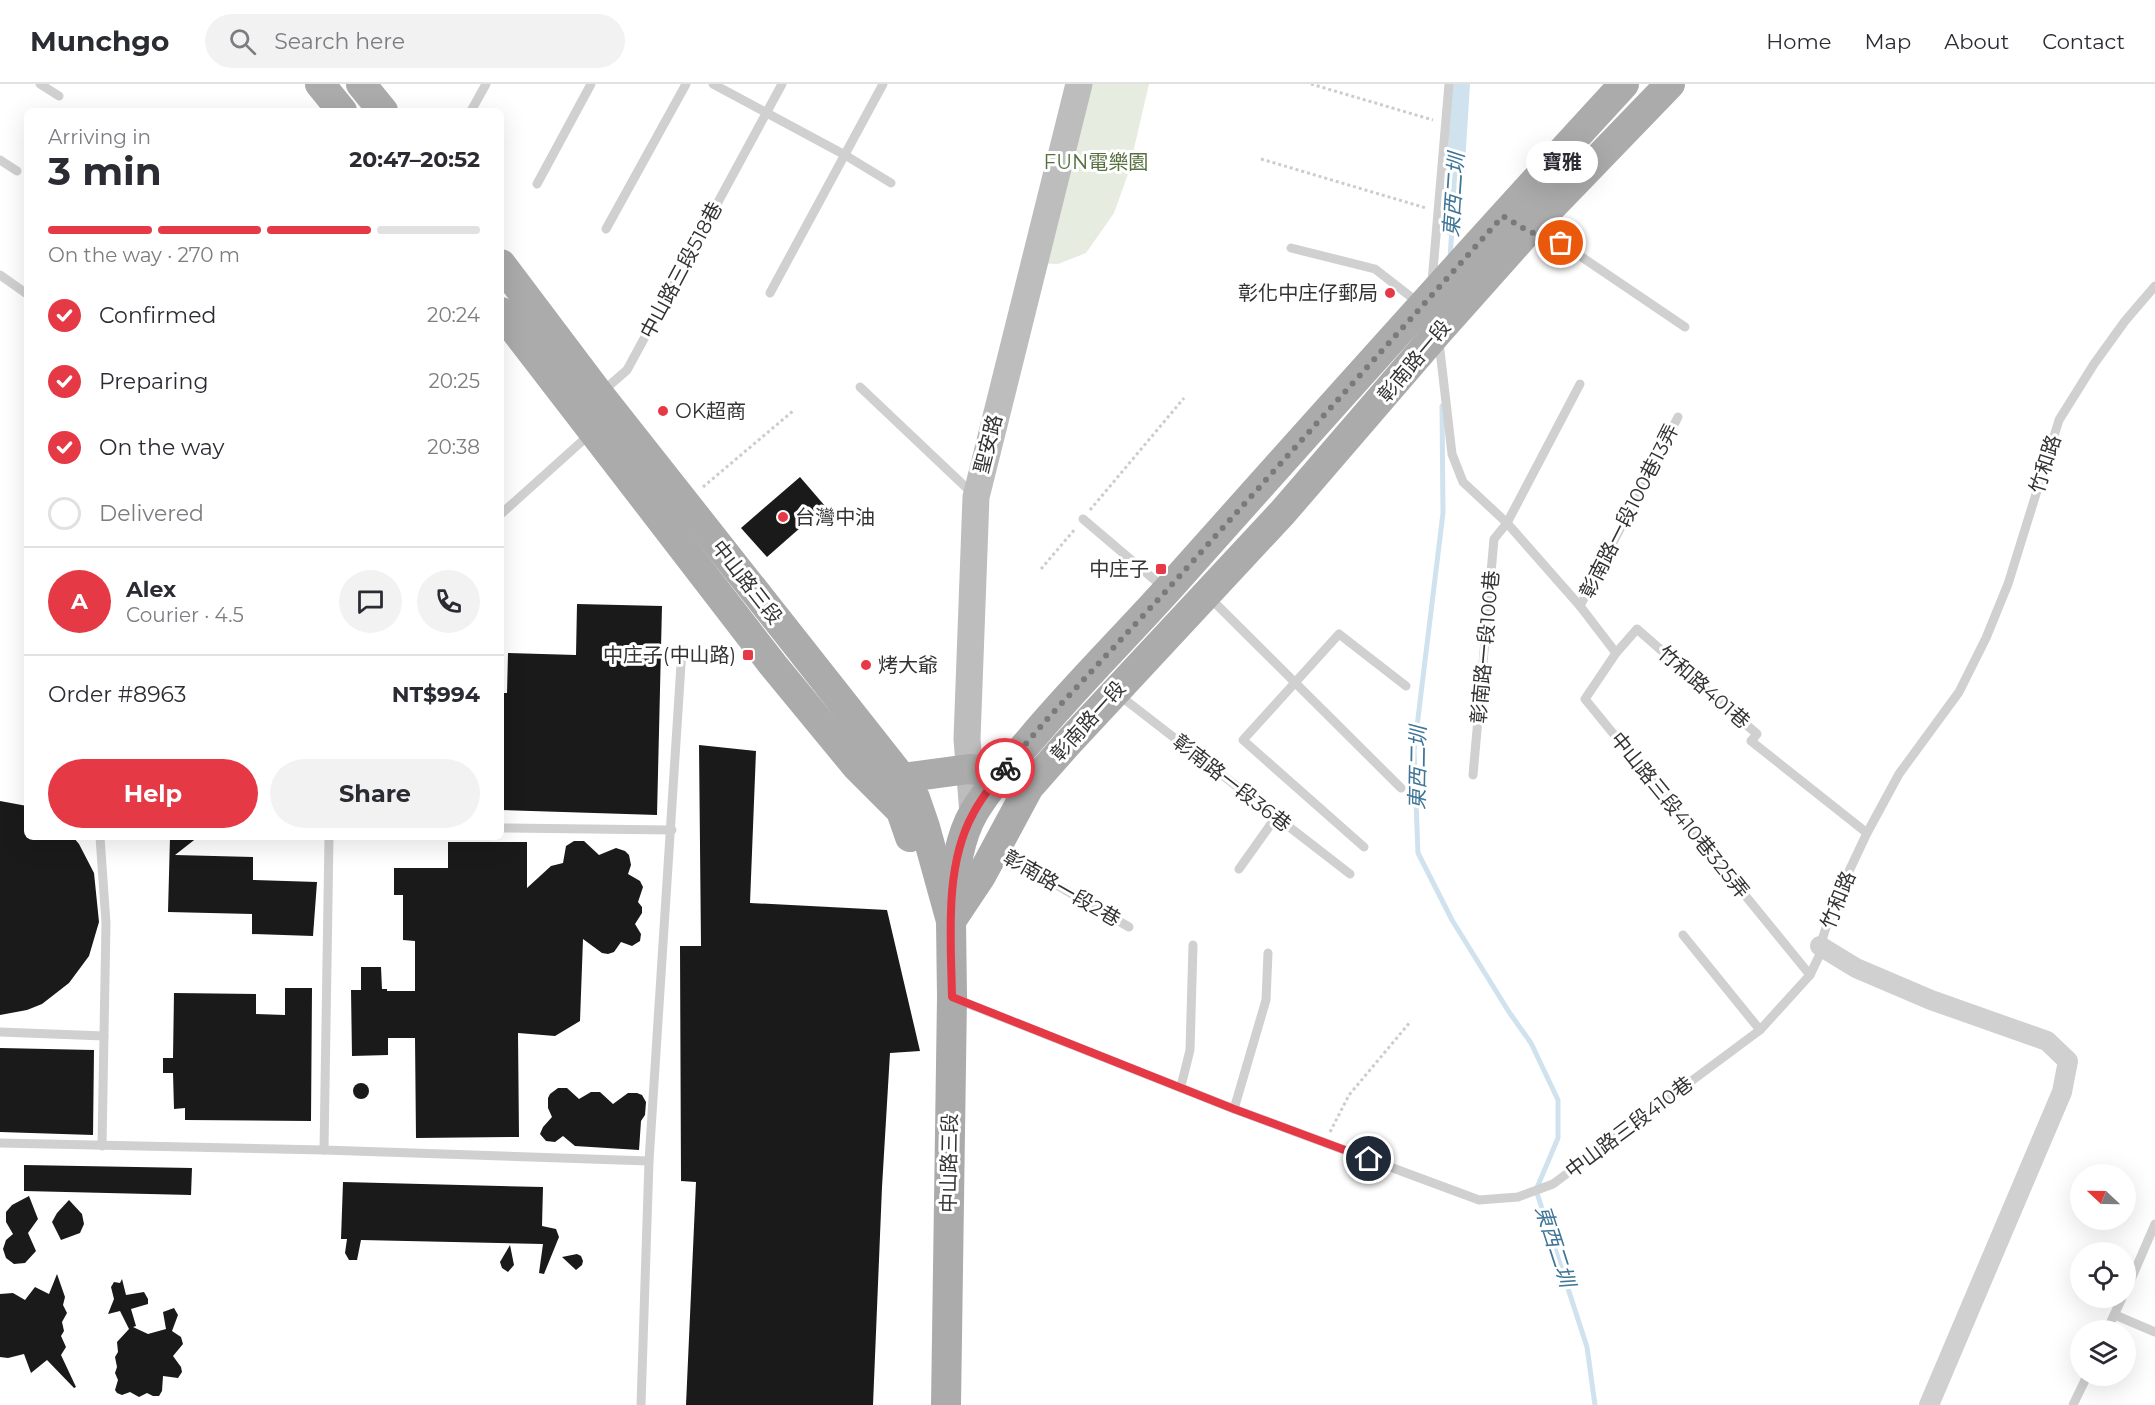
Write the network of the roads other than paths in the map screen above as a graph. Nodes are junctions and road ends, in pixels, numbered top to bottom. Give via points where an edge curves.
1 (40, 84) edge
2 (320, 84) edge
3 (361, 84) edge
4 (486, 84) edge
5 (591, 84) edge
6 (686, 84) edge
7 (713, 84) edge
8 (782, 84) edge
9 (884, 84) edge
10 (1079, 84) edge
11 (1449, 84) edge
12 (1624, 84) edge
13 (1670, 84) edge
14 (60, 96) dead end
15 (340, 108) edge
16 (380, 108) edge
17 (473, 108) edge
18 (766, 112) junction
19 (845, 155) junction
20 (0, 160) edge
21 (17, 171) dead end
22 (891, 183) dead end
23 (537, 184) dead end
24 (1516, 224) junction
25 (606, 229) dead end
26 (1291, 248) dead end
27 (504, 269) edge
28 (0, 275) edge
29 (2155, 286) edge
30 (24, 292) edge
31 (770, 293) dead end
32 (504, 315) edge
33 (1430, 319) junction
34 (1685, 327) dead end
35 (1580, 384) dead end
36 (860, 387) dead end
37 (592, 410) junction
38 (1678, 417) dead end
39 (976, 497) junction
40 (504, 511) edge
41 (1083, 519) road end
42 (1507, 523) junction
43 (1167, 590) junction
44 (1206, 594) junction
45 (1580, 606) junction
46 (682, 649) dead end
47 (1616, 653) junction
48 (1295, 683) junction
49 (1406, 686) dead end
50 (1114, 692) junction
51 (1473, 775) dead end
52 (1029, 787) junction
53 (980, 788) junction
54 (1401, 788) dead end
55 (900, 795) junction
56 (1276, 817) junction
57 (504, 828) edge
58 (672, 830) junction
59 (1867, 834) junction
60 (100, 840) edge
61 (329, 840) edge
62 (1364, 847) dead end
63 (995, 849) junction
64 (1239, 869) dead end
65 (1350, 874) dead end
66 (951, 921) junction
67 (1129, 927) dead end
68 (1683, 935) dead end
69 (1193, 945) dead end
70 (1820, 946) junction
71 (1268, 953) dead end
72 (1810, 975) junction
73 (952, 997) junction
74 (1760, 1030) junction
75 (0, 1032) edge
76 (104, 1036) junction
77 (1181, 1086) junction
78 (1234, 1109) junction
79 (0, 1143) edge
80 (102, 1146) junction
81 (324, 1149) junction
82 (649, 1161) junction
83 (2155, 1224) edge
84 (2136, 1268) edge
85 (2118, 1308) edge
86 (2115, 1315) junction
87 (2113, 1320) edge
88 (2155, 1332) edge
89 (2082, 1386) edge
90 (641, 1405) edge
91 (946, 1405) edge
92 (1929, 1405) edge
93 (2073, 1405) edge

1 - 14 lane
2 - 15 main road
3 - 16 main road
4 - 17 lane
5 - 23 lane
6 - 25 lane
7 - 18 lane
8 - 18 lane, 中山路三段518巷
9 - 19 lane
10 - 39 street, 聖安路
11 - 33 lane
12 - 24 main road, 彰南路一段
13 - 24 main road, 彰南路一段
18 - 19 lane
18 - 37 lane, 中山路三段518巷 via 627,369
19 - 22 lane
19 - 31 lane
20 - 21 lane
24 - 33 main road, 彰南路一段
24 - 34 lane via 1561,243
26 - 33 lane via 1375,269
27 - 37 main road, 中山路三段
28 - 30 lane
29 - 59 lane, 竹和路 via 2094,364 2059,420 2008,584 1986,638 1959,692 1899,774
32 - 37 main road, 中山路三段
33 - 42 lane via 1452,454 1463,482
33 - 43 main road, 彰南路一段
33 - 44 main road, 彰南路一段 via 1291,504
35 - 42 lane, 彰南路一段100巷
36 - 39 lane
37 - 40 lane, 中山路三段518巷
37 - 55 main road, 中山路三段 via 685,502
37 - 55 main road, 中山路三段 via 773,665 857,767
38 - 45 lane, 彰南路一段100巷13弄
39 - 53 street, 聖安路 via 967,739
41 - 43 lane
42 - 45 lane
42 - 51 lane, 彰南路一段100巷 via 1494,539
43 - 53 main road, 彰南路一段
44 - 48 lane
44 - 50 main road, 彰南路一段
45 - 47 lane
46 - 58 lane
47 - 59 lane, 竹和路401巷 via 1637,629 1757,734 1751,741
47 - 72 lane, 中山路三段410巷325弄 via 1585,699
48 - 49 lane via 1339,634
48 - 54 lane
48 - 62 lane via 1243,740
50 - 52 main road, 彰南路一段
50 - 56 lane, 彰南路一段36巷
52 - 53 main road
52 - 63 main road, 彰南路一段
53 - 55 main road
53 - 66 main road, 彰南路一段 via 955,870
55 - 66 main road, 中山路三段 via 935,858
56 - 64 lane
56 - 65 lane, 彰南路一段36巷
57 - 58 lane
58 - 82 lane
59 - 70 lane, 竹和路 via 1834,903
60 - 76 lane via 106,923
61 - 81 lane
63 - 66 main road, 彰南路一段
63 - 67 lane, 彰南路一段2巷
66 - 73 main road, 中山路三段
68 - 74 lane
69 - 77 lane via 1190,1050
70 - 72 lane, 中山路三段410巷
70 - 92 street, 竹和路 via 1856,968 1931,1000 2047,1041 2068,1061 2062,1092
71 - 78 lane via 1266,1000
72 - 74 lane, 中山路三段410巷
73 - 77 lane, 中山路三段410巷
73 - 91 main road, 中山路三段
74 - 78 lane, 中山路三段410巷 via 1553,1184 1518,1197 1479,1200
75 - 76 lane
76 - 80 lane
77 - 78 lane, 中山路三段410巷
79 - 80 lane
80 - 81 lane
81 - 82 lane
82 - 90 lane
83 - 84 lane
85 - 86 lane
86 - 87 lane
86 - 88 lane
89 - 93 lane

